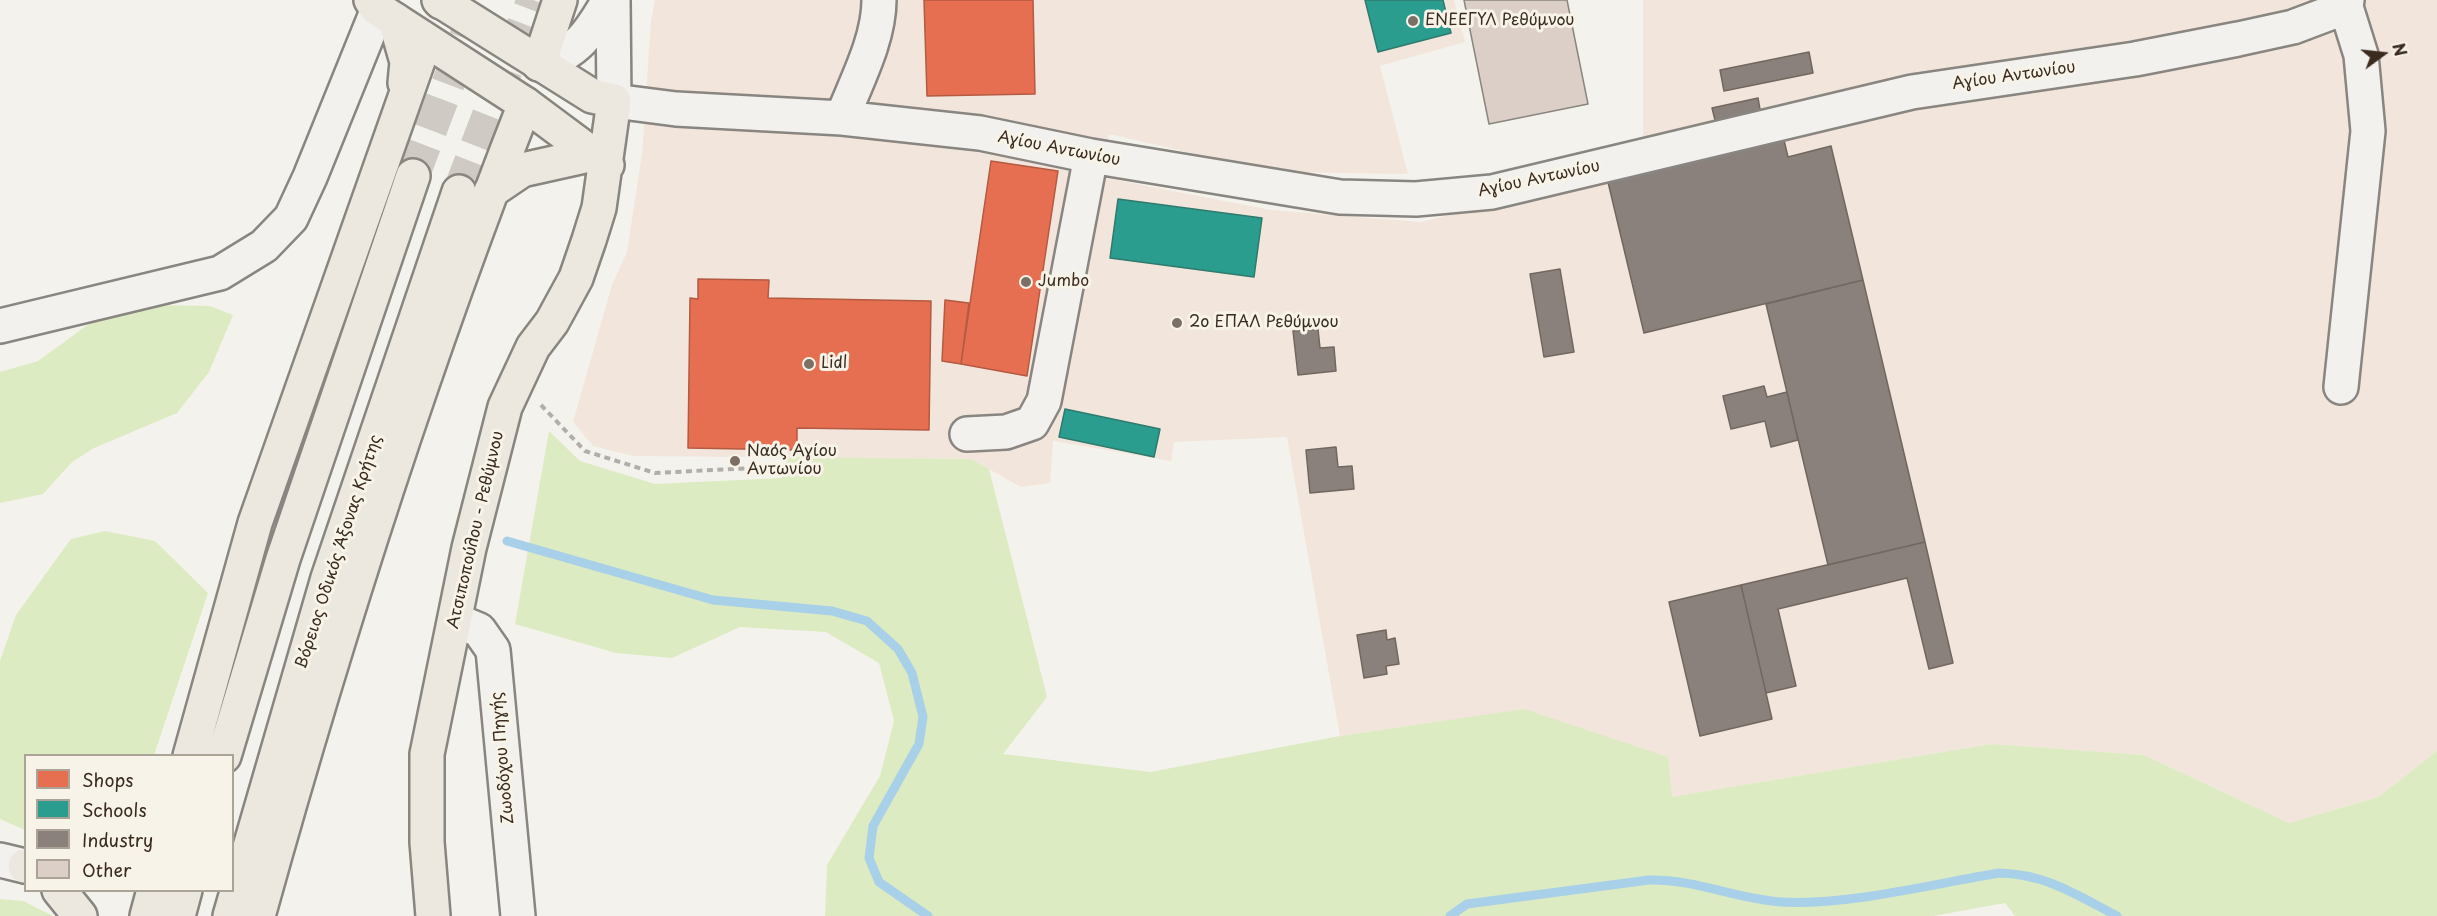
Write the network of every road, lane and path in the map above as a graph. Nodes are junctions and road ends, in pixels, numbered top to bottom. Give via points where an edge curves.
1 (560, 0) edge
2 (611, 0) edge
3 (879, 0) edge
4 (440, 1) edge
5 (2347, 3) edge
6 (381, 10) edge
7 (425, 41) junction
8 (539, 64) junction
9 (614, 101) junction
10 (525, 104) junction
11 (842, 118) junction
12 (389, 140) junction
13 (1091, 156) junction
14 (600, 159) junction
15 (413, 176) tunnel mouth
16 (475, 191) junction
17 (0, 326) edge
18 (518, 381) junction
19 (2341, 387) dead end
20 (967, 434) dead end
21 (772, 467) dead end
22 (455, 620) junction
23 (191, 754) edge
24 (225, 754) edge
25 (0, 860) edge
26 (24, 866) edge
27 (60, 892) edge
28 (154, 892) edge
29 (185, 892) edge
30 (80, 916) edge
31 (147, 916) edge
32 (178, 916) edge
33 (230, 916) edge
34 (258, 916) edge
35 (433, 916) edge
36 (518, 916) edge

1 - 8 main road
2 - 8 street via 583,41 558,59
2 - 9 street
3 - 11 street via 867,55
4 - 7 main road
4 - 8 main road
5 - 13 street, Αγίου Αντωνίου via 2293,27 2135,58 1912,92 1492,192 1416,199 1340,197
5 - 19 street via 2361,56 2368,131
6 - 7 main road
6 - 12 main road via 407,62 403,102
6 - 17 street via 291,218 264,246 220,273
7 - 10 main road
7 - 12 main road
8 - 9 main road via 592,96
8 - 10 main road
9 - 11 street, Αγίου Αντωνίου via 676,110
9 - 14 main road, Ατσιποπούλου - Ρεθύμνου
10 - 14 main road
10 - 16 main road
11 - 13 street, Αγίου Αντωνίου via 980,133
12 - 23 main road via 255,523
13 - 20 street via 1044,401 1032,423 1006,432
14 - 16 main road via 522,170
14 - 18 main road, Ατσιποπούλου - Ρεθύμνου via 599,208 576,278 533,347
15 - 24 main road via 283,559
16 - 33 main road, Βόρειος Οδικός Άξονας Κρήτης via 328,578
16 - 34 main road
18 - 21 path via 585,451 655,473
18 - 22 main road, Ατσιποπούλου - Ρεθύμνου via 505,407 484,484
22 - 35 main road, Ατσιποπούλου - Ρεθύμνου via 427,754 427,842
22 - 36 street, Ζωοδόχου Πηγής via 479,630 493,650
25 - 26 street
27 - 30 main road
28 - 31 main road
29 - 32 main road

